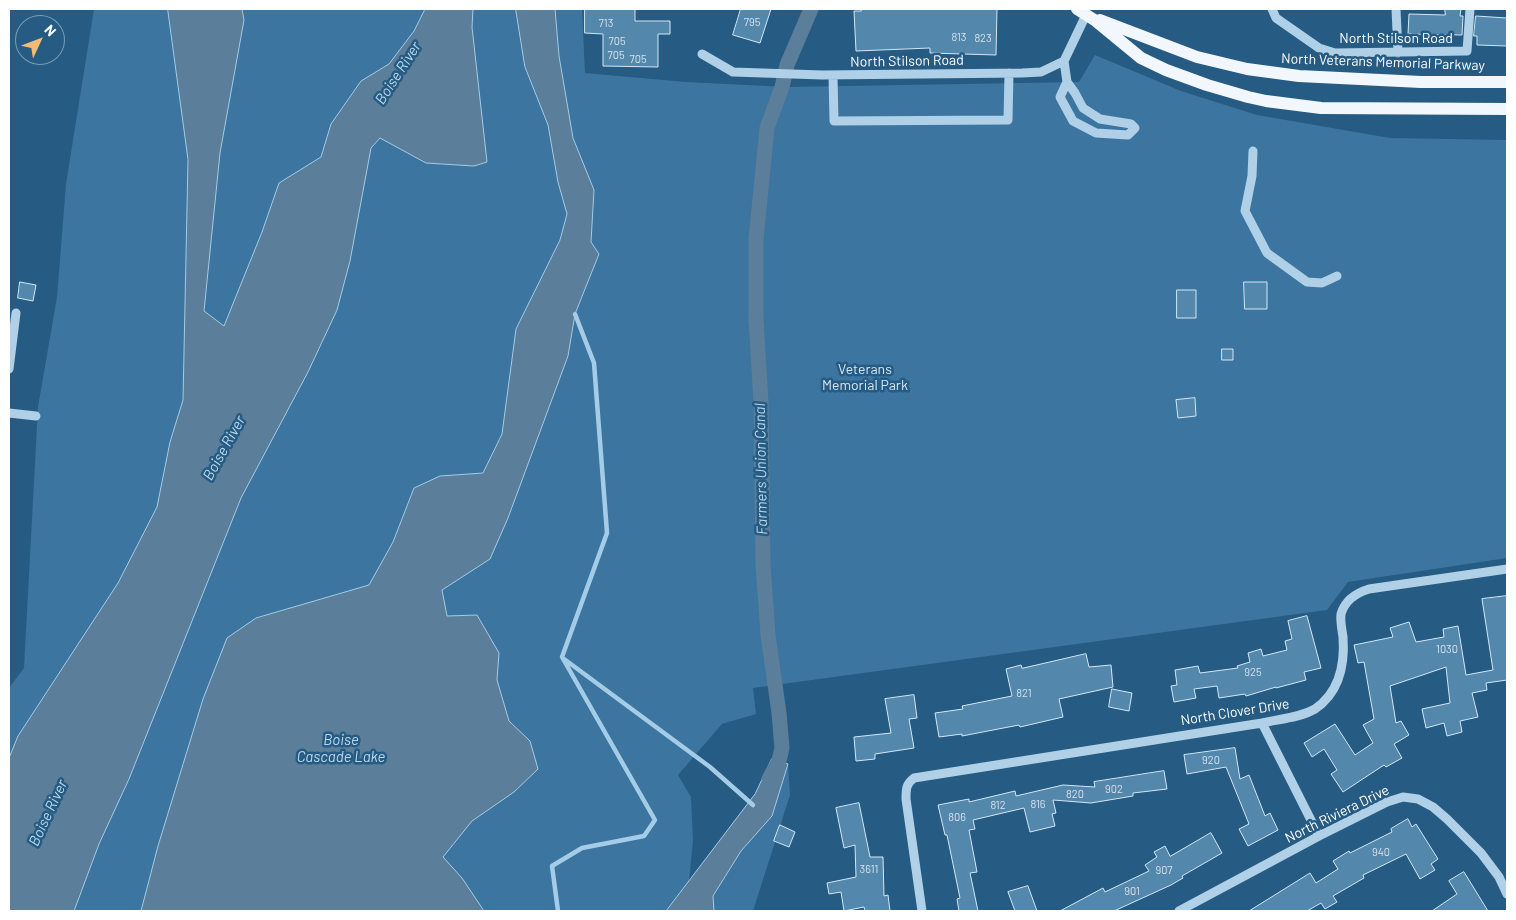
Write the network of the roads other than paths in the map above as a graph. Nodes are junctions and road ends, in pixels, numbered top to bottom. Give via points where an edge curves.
1 (1272, 9) edge
2 (1396, 9) edge
3 (1470, 9) edge
4 (1082, 12) edge
5 (1398, 53) junction
6 (702, 54) dead end
7 (1064, 61) junction
8 (1010, 73) junction
9 (833, 75) junction
10 (1067, 82) junction
11 (1507, 82) edge
12 (1507, 109) edge
13 (1253, 151) dead end
14 (1337, 276) dead end
15 (16, 313) dead end
16 (9, 368) edge
17 (9, 413) edge
18 (36, 416) dead end
19 (1507, 569) edge
20 (1262, 723) junction
21 (1320, 836) junction
22 (1507, 894) edge
23 (922, 911) edge
24 (1179, 911) edge

1 - 5 street, North Stilson Road via 1276,18 1319,48 1335,54
2 - 5 street
3 - 5 street, North Stilson Road via 1467,51
4 - 7 street
4 - 11 main road, North Veterans Memorial Parkway via 1197,57 1247,69 1299,76
4 - 12 main road via 1140,58 1207,85 1248,97 1321,108
6 - 9 street, North Stilson Road via 733,72
7 - 8 street, North Stilson Road via 1041,72
7 - 10 street
8 - 9 street, North Stilson Road
8 - 9 street via 1008,120 834,121
10 - 10 street via 1060,97 1073,121 1096,132 1128,134 1135,128 1130,124 1100,119 1083,108
13 - 14 street via 1245,210 1267,253 1307,282 1322,283
15 - 16 street
17 - 18 street
19 - 20 street, North Clover Drive via 1368,589 1356,594 1341,615 1344,655 1341,675 1330,695 1300,716
20 - 21 street
20 - 23 street, North Clover Drive via 914,778 906,789 906,799
21 - 22 street, North Riviera Drive via 1387,802 1403,797 1418,799 1433,807 1481,853
21 - 24 street, North Riviera Drive

